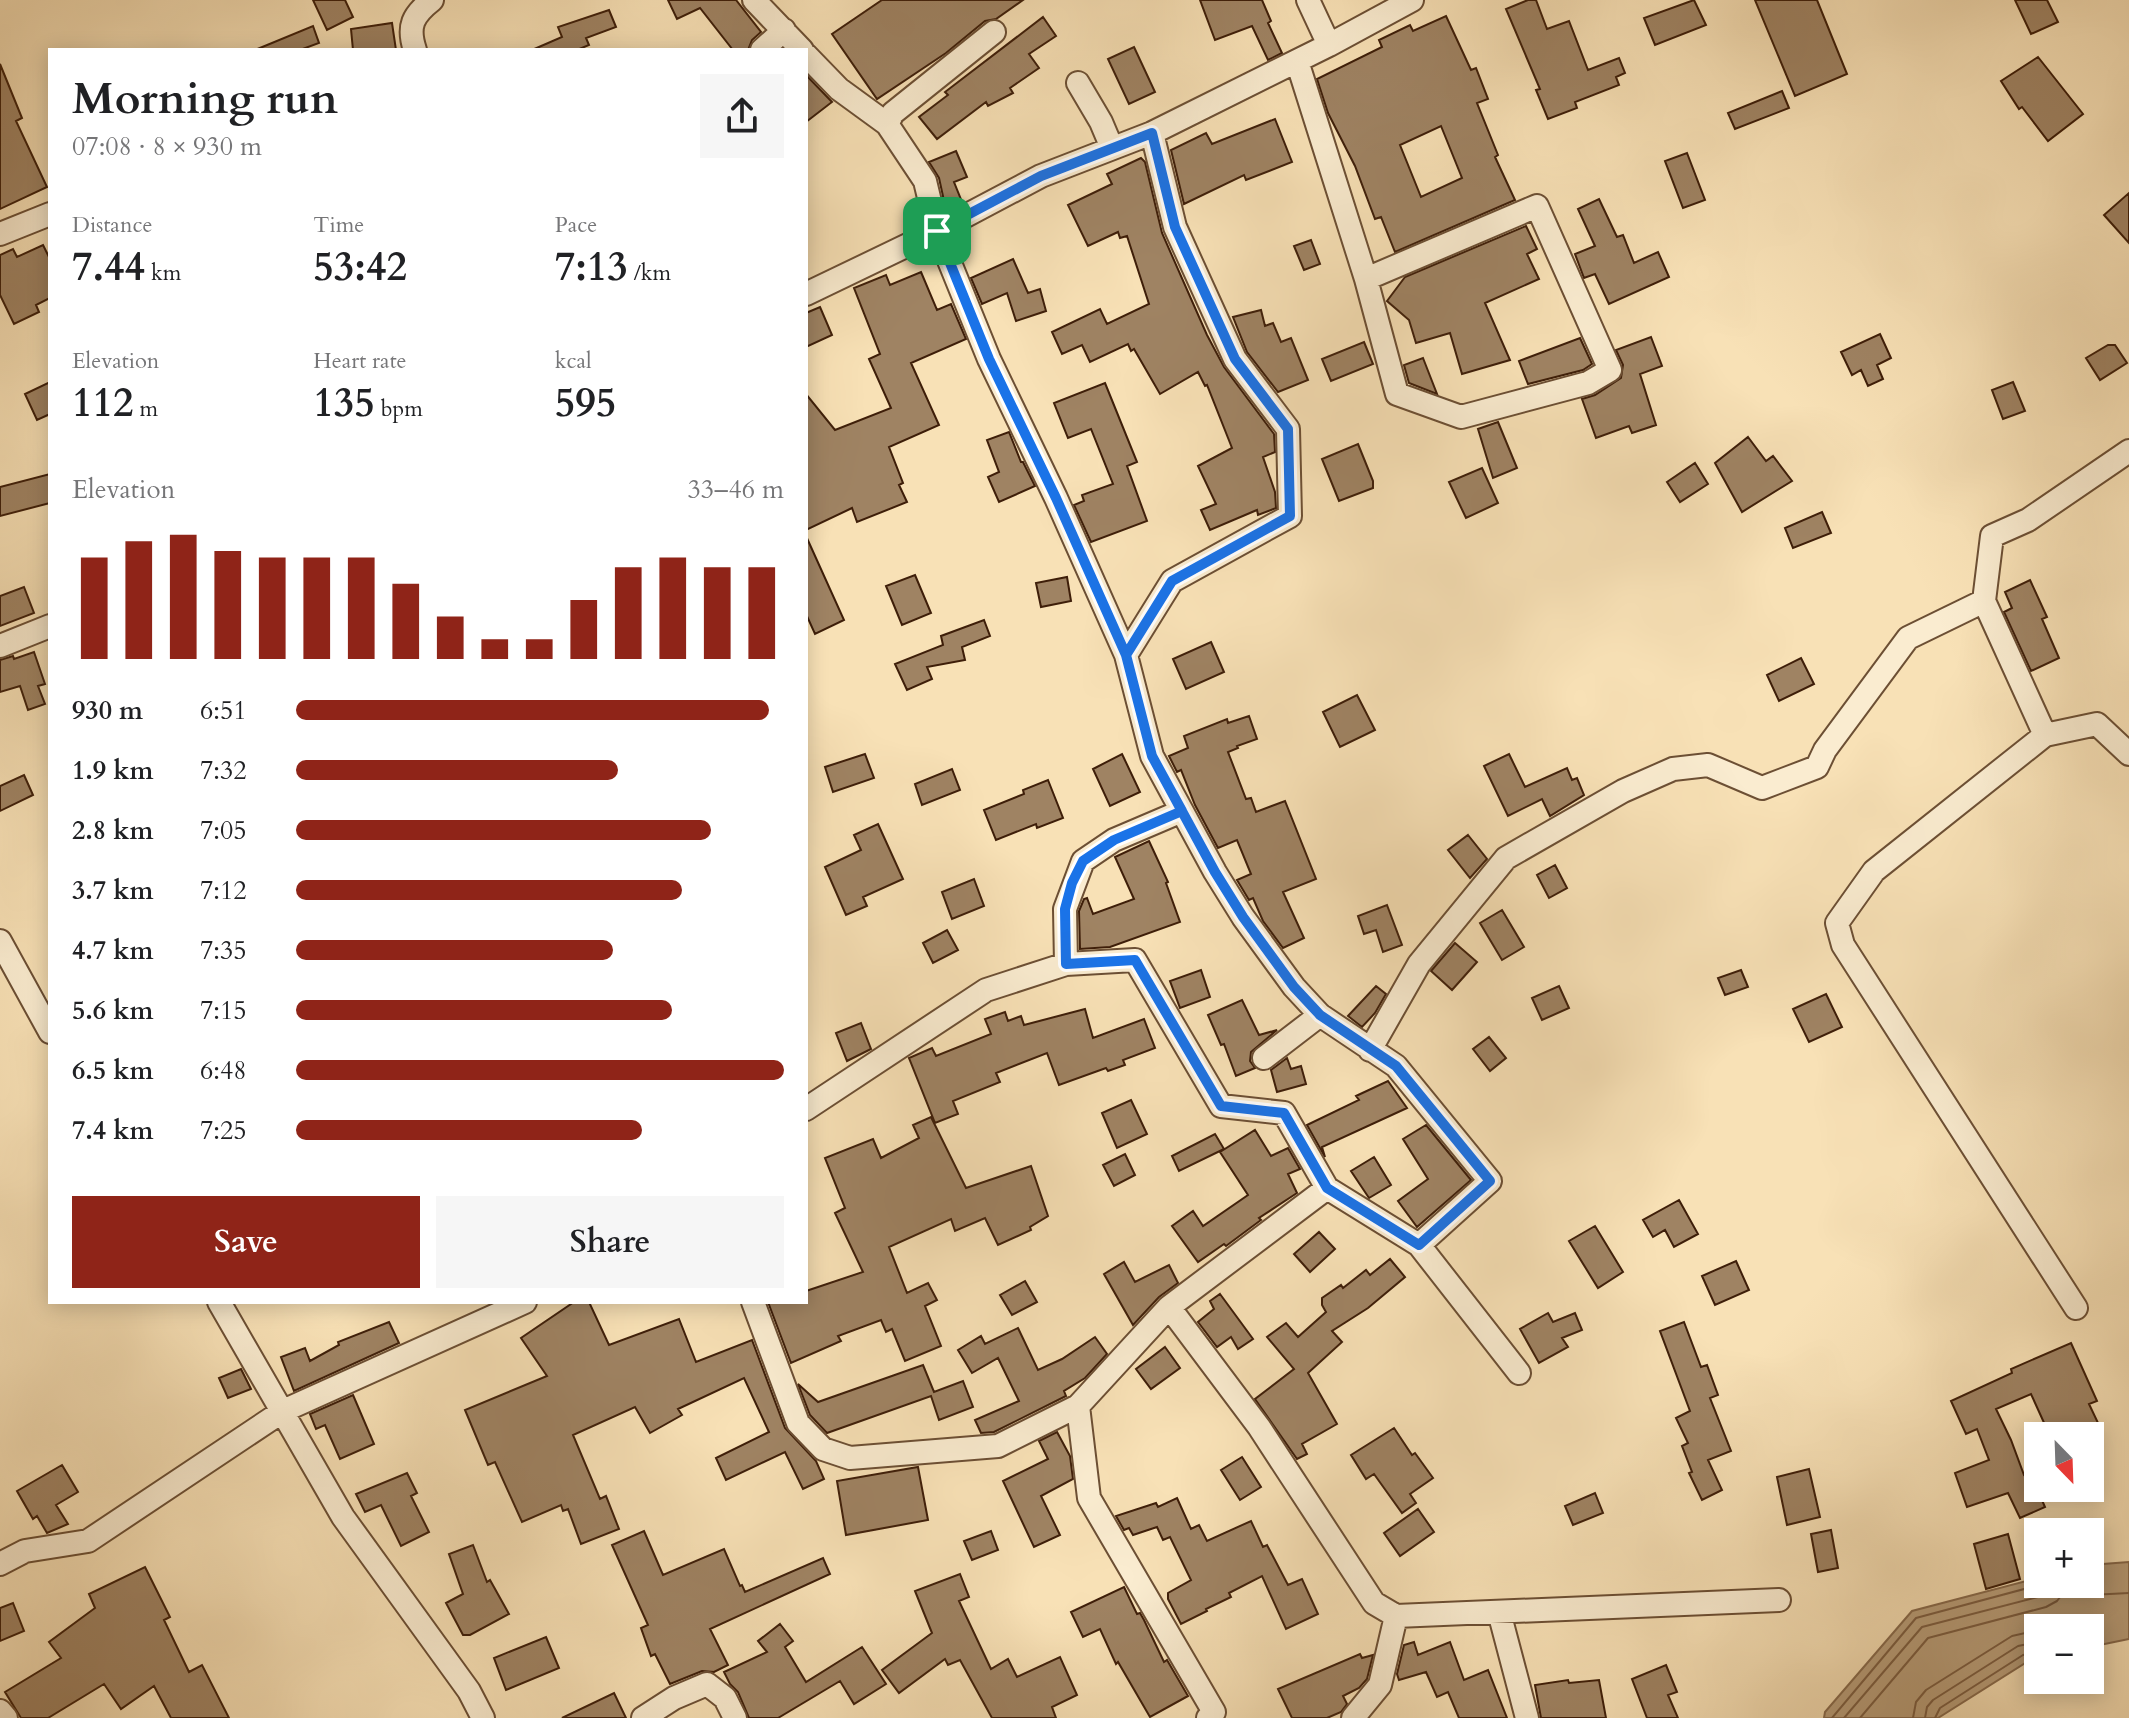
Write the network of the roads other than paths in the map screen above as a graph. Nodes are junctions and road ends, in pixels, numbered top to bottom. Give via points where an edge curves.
1 (432, 0) edge
2 (754, 0) edge
3 (1308, 0) edge
4 (1412, 0) edge
5 (784, 30) junction
6 (994, 32) dead end
7 (1329, 45) junction
8 (415, 48) edge
9 (764, 48) edge
10 (800, 48) edge
11 (808, 57) edge
12 (1297, 61) junction
13 (1078, 83) dead end
14 (887, 124) junction
15 (1152, 133) junction
16 (1112, 148) junction
17 (48, 215) edge
18 (937, 231) junction
19 (0, 234) edge
20 (1366, 279) junction
21 (808, 293) edge
22 (2129, 451) edge
23 (1984, 601) junction
24 (48, 627) edge
25 (0, 646) edge
26 (1126, 655) junction
27 (2045, 735) junction
28 (2129, 754) edge
29 (1182, 811) junction
30 (0, 941) edge
31 (1066, 964) junction
32 (40, 992) edge
33 (1320, 1015) junction
34 (48, 1024) edge
35 (1370, 1050) junction
36 (1264, 1058) dead end
37 (808, 1108) edge
38 (1327, 1188) junction
39 (1419, 1245) junction
40 (220, 1304) edge
41 (521, 1304) edge
42 (754, 1304) edge
43 (1169, 1307) junction
44 (2076, 1308) dead end
45 (1519, 1373) dead end
46 (1078, 1406) junction
47 (283, 1411) junction
48 (0, 1564) edge
49 (1779, 1600) dead end
50 (1499, 1612) junction
51 (1396, 1616) junction
52 (0, 1711) edge
53 (6, 1718) edge
54 (483, 1718) edge
55 (643, 1718) edge
56 (735, 1718) edge
57 (1208, 1718) edge
58 (1353, 1718) edge
59 (1527, 1718) edge

1 - 8 street via 410,26
2 - 5 street
3 - 7 street
4 - 7 street
5 - 9 street
5 - 10 street
6 - 14 street via 893,113
7 - 12 street
11 - 14 street via 839,89
12 - 15 street
12 - 20 street
13 - 16 street
14 - 18 street via 925,181
15 - 16 street
15 - 26 street via 1175,227 1235,359 1288,429 1290,516 1172,581
16 - 18 street via 1041,176
17 - 19 street
18 - 21 street
18 - 26 street via 989,359
20 - 20 street via 1537,206 1610,370 1588,383 1461,417 1397,394
22 - 23 street via 2028,520 1992,536
23 - 27 street
23 - 35 street via 1908,638 1817,767 1762,788 1708,765 1673,769 1623,791 1506,858 1419,964
24 - 25 street
26 - 29 street via 1152,756
27 - 28 street via 2097,724
27 - 44 street via 1874,871 1837,923 1843,945
29 - 31 street via 1114,840 1083,861 1065,909
29 - 33 street via 1243,917
30 - 32 street
31 - 37 street via 986,990
31 - 38 street via 1135,960 1221,1106 1284,1113
32 - 34 street
33 - 35 street
33 - 36 street
35 - 39 street via 1396,1066 1490,1181
38 - 39 street
38 - 43 street
39 - 45 street
40 - 47 street
41 - 47 street
42 - 46 street via 798,1423 823,1449 850,1458 998,1446
43 - 46 street
43 - 51 street via 1259,1427 1374,1603
46 - 57 street via 1089,1498 1214,1712
47 - 48 street via 88,1541 25,1551
47 - 54 street via 343,1517
49 - 50 street
50 - 51 street
50 - 59 street
51 - 58 street via 1380,1685
52 - 53 street
55 - 56 street via 707,1684 725,1698

